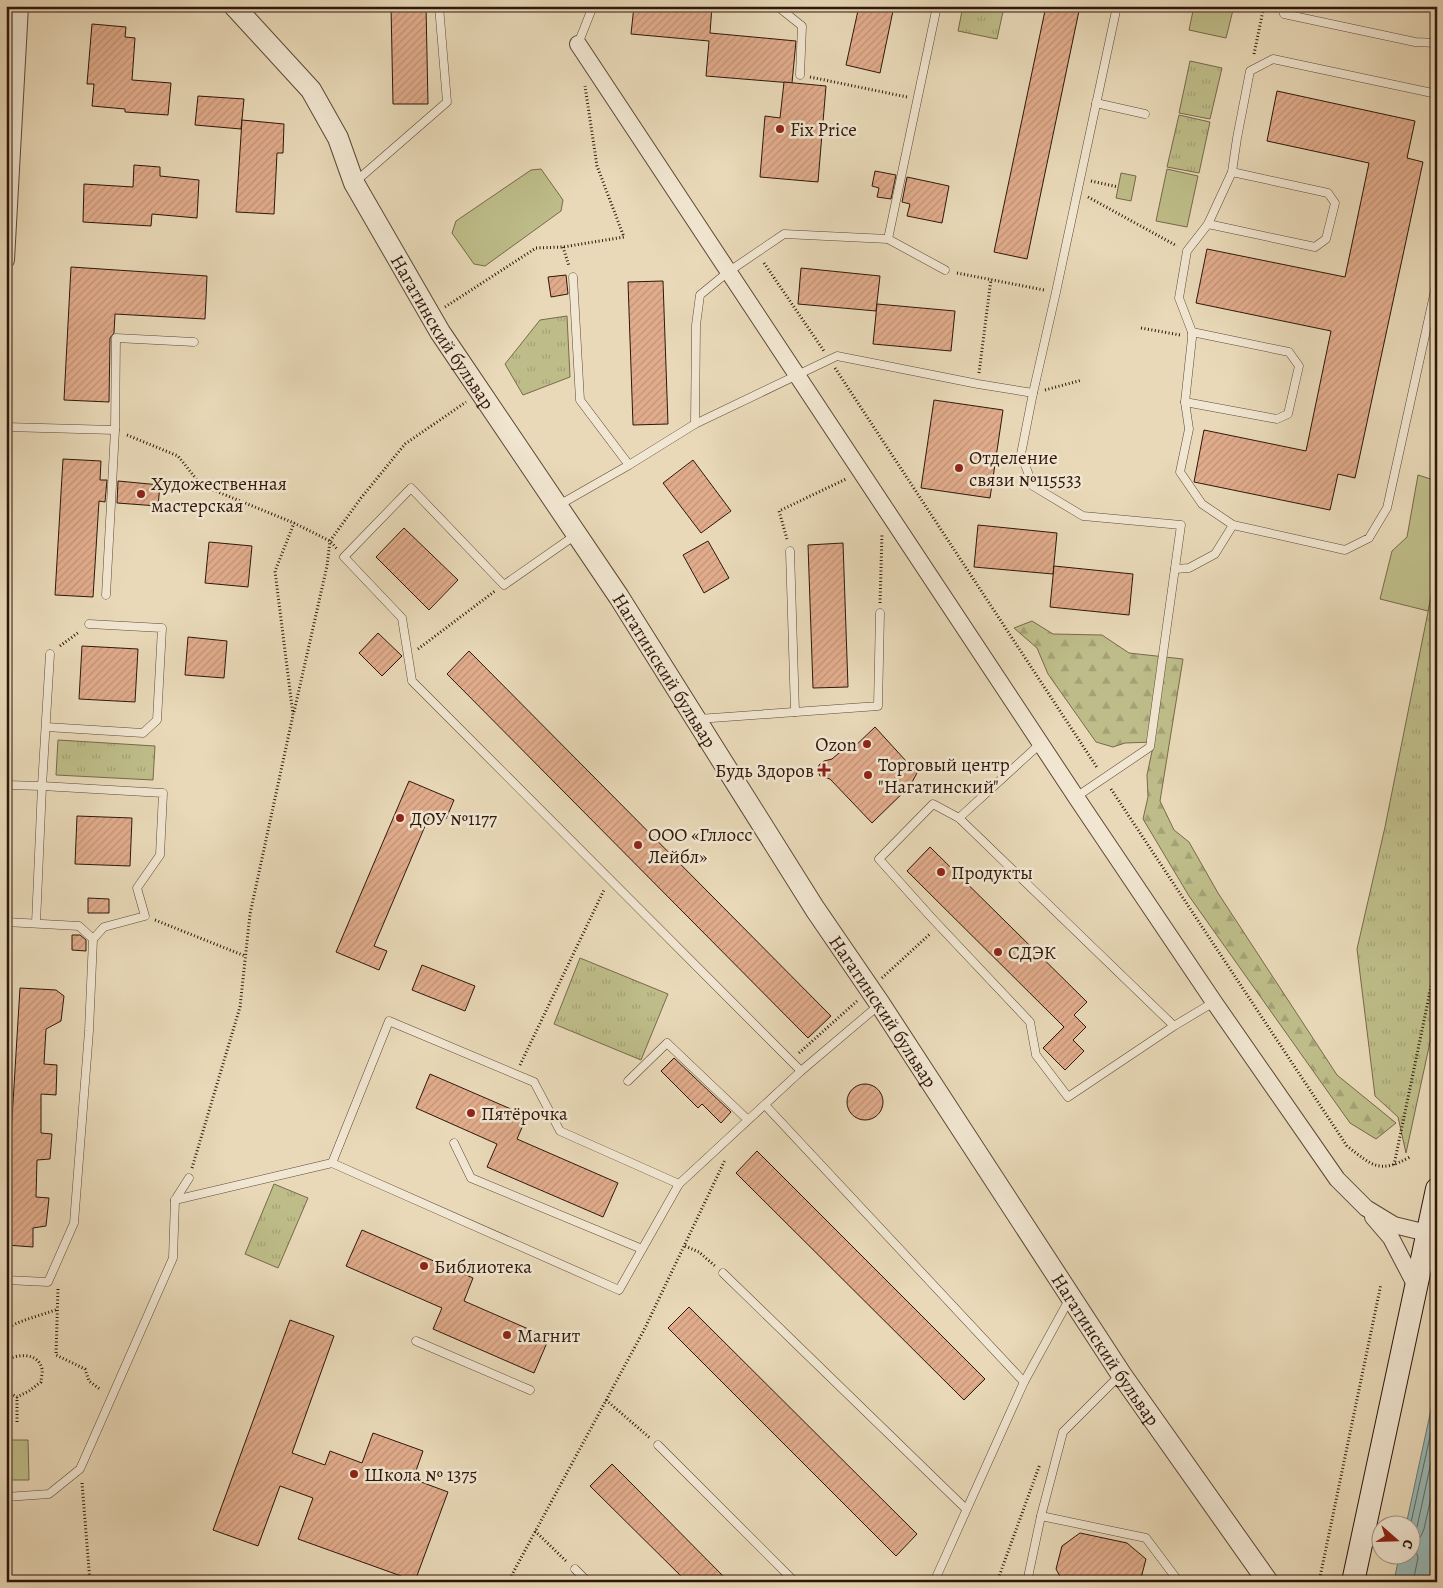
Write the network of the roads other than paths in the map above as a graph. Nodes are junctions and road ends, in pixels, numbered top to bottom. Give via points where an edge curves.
1 (10, 6) edge
2 (20, 6) edge
3 (234, 6) edge
4 (439, 6) edge
5 (593, 6) edge
6 (777, 6) edge
7 (937, 6) edge
8 (1117, 6) edge
9 (1281, 6) edge
10 (6, 14) edge
11 (1437, 43) edge
12 (578, 44) joint
13 (800, 75) road end
14 (6, 81) edge
15 (1437, 94) edge
16 (1096, 103) junction
17 (1145, 114) dead end
18 (14, 139) junction
19 (1232, 172) junction
20 (354, 183) junction
21 (1208, 224) junction
22 (888, 239) junction
23 (6, 260) edge
24 (944, 270) road end
25 (728, 272) junction
26 (572, 277) road end
27 (1437, 281) edge
28 (1192, 335) junction
29 (194, 342) dead end
30 (797, 376) junction
31 (1033, 393) junction
32 (1186, 402) junction
33 (695, 424) junction
34 (6, 427) edge
35 (115, 430) junction
36 (629, 465) junction
37 (558, 506) junction
38 (1233, 525) junction
39 (576, 534) junction
40 (790, 551) road end
41 (1175, 569) junction
42 (106, 595) dead end
43 (880, 613) road end
44 (89, 624) road end
45 (50, 654) road end
46 (795, 712) junction
47 (696, 719) junction
48 (46, 727) junction
49 (1041, 743) junction
50 (6, 785) edge
51 (42, 786) junction
52 (1076, 797) junction
53 (959, 818) junction
54 (6, 922) edge
55 (36, 923) junction
56 (93, 939) junction
57 (1214, 1002) junction
58 (880, 1004) junction
59 (1174, 1026) junction
60 (800, 1071) junction
61 (628, 1080) dead end
62 (765, 1105) junction
63 (748, 1120) junction
64 (454, 1143) dead end
65 (332, 1163) junction
66 (189, 1178) road end
67 (680, 1184) junction
68 (1437, 1188) edge
69 (176, 1200) junction
70 (1366, 1208) junction
71 (1427, 1233) junction
72 (642, 1249) junction
73 (723, 1273) road end
74 (6, 1280) edge
75 (1416, 1286) junction
76 (1071, 1296) junction
77 (416, 1341) dead end
78 (1121, 1374) junction
79 (1024, 1382) junction
80 (530, 1390) dead end
81 (658, 1445) road end
82 (6, 1497) edge
83 (966, 1509) junction
84 (1041, 1516) junction
85 (575, 1569) road end
86 (588, 1582) edge
87 (795, 1582) edge
88 (934, 1582) edge
89 (1027, 1582) edge
90 (1178, 1582) edge
91 (1268, 1582) edge
92 (1353, 1582) edge

1 - 10 street
2 - 18 street
3 - 20 street, Нагатинский бульвар via 311,90 338,138
4 - 20 lane via 447,102
5 - 12 lane
6 - 13 lane via 802,26
7 - 22 lane
8 - 16 lane
9 - 11 lane via 1284,14 1415,42
12 - 25 street
14 - 18 street
15 - 19 lane via 1273,59 1250,71
16 - 17 lane
16 - 31 lane
18 - 23 street
19 - 21 lane
19 - 21 lane via 1328,193 1335,203 1326,239 1315,247
20 - 37 street, Нагатинский бульвар via 440,332
21 - 28 lane via 1187,251 1179,298
22 - 24 lane
22 - 25 lane via 784,234
25 - 30 street
25 - 33 lane via 700,295 696,325
26 - 36 lane via 580,400
27 - 38 lane via 1387,508 1369,538 1346,550
28 - 32 lane
28 - 32 lane via 1289,352 1298,366 1288,414 1277,419
29 - 35 lane via 116,338
30 - 31 lane via 837,356
30 - 33 lane
30 - 49 street
31 - 41 lane via 1021,454 1033,486 1084,516 1182,525
32 - 38 lane via 1189,429 1180,472 1202,504
33 - 36 lane
34 - 35 lane
35 - 42 lane
36 - 37 lane
37 - 39 street, Нагатинский бульвар
38 - 41 lane via 1215,554 1189,568
39 - 47 street, Нагатинский бульвар
39 - 60 lane via 504,585 411,488 344,557 402,618 412,681
40 - 46 lane
41 - 52 lane via 1150,747
43 - 46 lane via 878,706
44 - 48 lane via 162,628 157,720 144,733
45 - 48 lane
46 - 47 lane
47 - 58 street, Нагатинский бульвар via 815,909
48 - 51 lane
49 - 52 street
49 - 53 lane
50 - 51 lane
51 - 55 lane
51 - 56 lane via 163,793 160,855 137,888 145,916 104,927
52 - 57 street
53 - 59 lane
53 - 59 lane via 933,804 879,859 1030,1022 1036,1055 1068,1097
54 - 55 lane
55 - 56 lane via 79,926
56 - 74 lane via 74,1223 48,1282
57 - 59 lane
57 - 70 street via 1337,1178
58 - 60 lane
58 - 76 street, Нагатинский бульвар
60 - 62 lane
61 - 63 lane via 667,1043
62 - 63 lane
62 - 79 lane
63 - 67 lane
64 - 72 lane via 472,1178
65 - 67 lane via 389,1021 534,1082 560,1132
65 - 69 lane
65 - 72 lane via 619,1290
66 - 69 lane
67 - 72 lane
68 - 71 main road
69 - 82 lane via 173,1258 80,1469 49,1494
70 - 71 street via 1394,1224
70 - 75 street via 1391,1238
71 - 75 main road
73 - 83 lane
75 - 92 main road
76 - 78 street, Нагатинский бульвар
76 - 79 lane
77 - 80 lane
78 - 84 lane via 1064,1432
78 - 91 street, Нагатинский бульвар
79 - 83 lane
81 - 87 lane
83 - 88 lane
84 - 89 lane
84 - 90 lane via 1146,1538
85 - 86 lane

